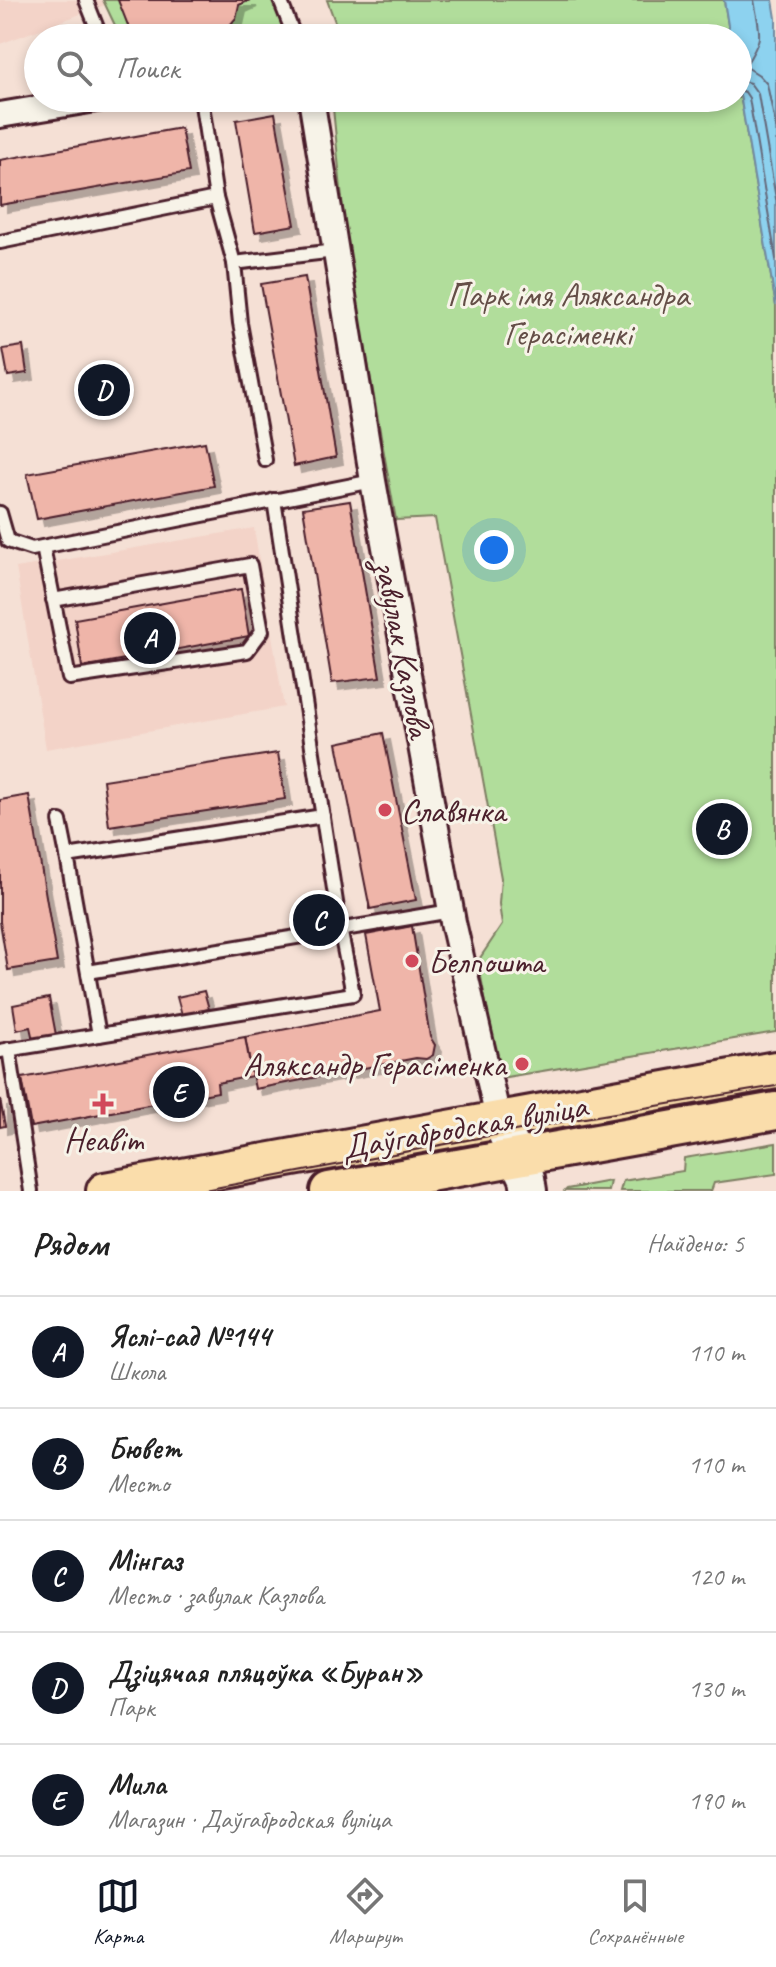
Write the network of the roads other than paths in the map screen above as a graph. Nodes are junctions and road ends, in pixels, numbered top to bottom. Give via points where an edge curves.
1 (86, 0) edge
2 (280, 0) edge
3 (95, 24) edge
4 (289, 24) edge
5 (24, 111) edge
6 (203, 112) edge
7 (313, 112) edge
8 (0, 115) edge
9 (216, 198) junction
10 (0, 242) edge
11 (335, 251) junction
12 (234, 263) junction
13 (265, 460) dead end
14 (373, 481) junction
15 (274, 500) junction
16 (0, 513) edge
17 (43, 547) junction
18 (53, 600) junction
19 (323, 816) junction
20 (60, 821) dead end
21 (67, 856) junction
22 (451, 911) junction
23 (340, 928) junction
24 (88, 972) junction
25 (99, 1035) junction
26 (4, 1050) edge
27 (776, 1070) edge
28 (776, 1111) edge
29 (498, 1118) junction
30 (516, 1156) junction
31 (31, 1191) edge
32 (105, 1191) edge
33 (329, 1191) edge
34 (529, 1191) edge

1 - 3 lane
2 - 4 lane
5 - 8 street
6 - 9 lane
7 - 11 street, завулак Казлова
9 - 10 lane
9 - 12 lane
11 - 12 lane
11 - 14 street, завулак Казлова
12 - 13 lane
14 - 15 lane
14 - 22 street, завулак Казлова
15 - 17 lane
15 - 19 lane
16 - 17 lane via 8,541
17 - 18 lane
18 - 18 lane via 69,678 247,651 262,631 250,565
19 - 21 lane
19 - 23 lane
20 - 21 lane
21 - 24 lane
22 - 23 lane
22 - 29 street, завулак Казлова
23 - 24 lane
23 - 25 lane via 353,994
24 - 25 lane
25 - 26 lane
26 - 31 lane
27 - 29 main road, Даўгабродская вуліца
28 - 30 main road, Даўгабродская вуліца
29 - 30 main road, завулак Казлова
29 - 32 main road, Даўгабродская вуліца
30 - 33 main road, Даўгабродская вуліца
30 - 34 main road, завулак Казлова

